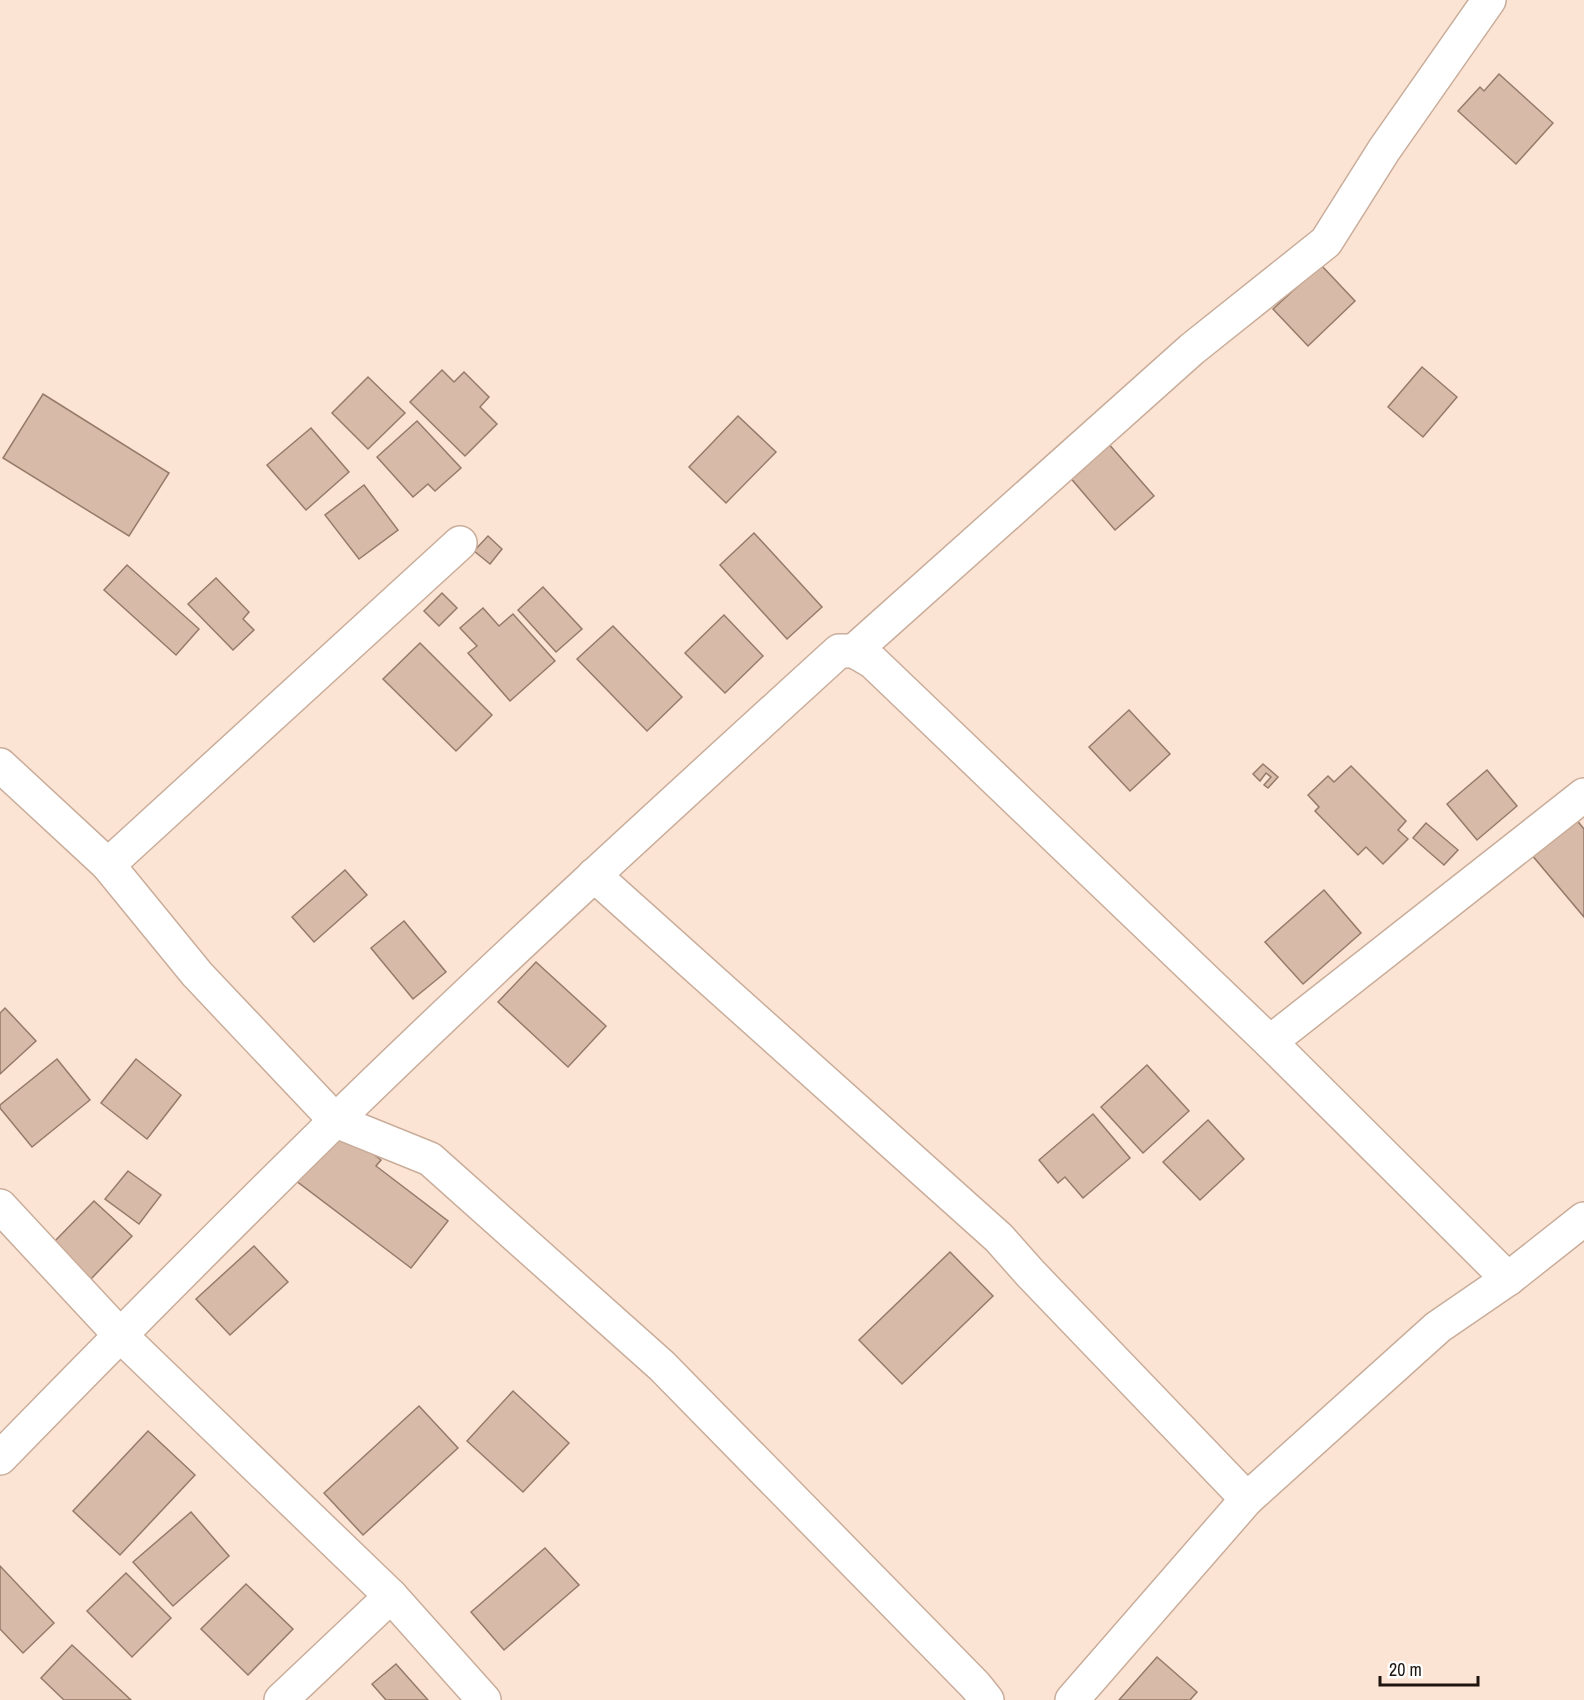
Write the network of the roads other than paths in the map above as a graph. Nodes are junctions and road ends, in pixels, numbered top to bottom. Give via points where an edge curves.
1 (1489, 0) edge
2 (460, 543) dead end
3 (854, 651) junction
4 (0, 765) edge
5 (1584, 795) edge
6 (108, 865) junction
7 (594, 875) junction
8 (1270, 1042) junction
9 (336, 1121) junction
10 (0, 1206) edge
11 (1584, 1219) edge
12 (1508, 1279) junction
13 (120, 1335) junction
14 (0, 1458) edge
15 (1247, 1499) junction
16 (391, 1596) junction
17 (281, 1700) edge
18 (484, 1700) edge
19 (987, 1700) edge
20 (1072, 1700) edge

1 - 3 street via 1384,150 1326,242 1192,349
2 - 6 street
3 - 7 street via 838,651
3 - 8 street via 873,662
4 - 6 street
5 - 8 street
6 - 9 street via 198,974
7 - 9 street
7 - 15 street via 999,1238
8 - 12 street
9 - 13 street
9 - 19 street via 430,1159 662,1366
10 - 13 street
11 - 12 street
12 - 15 street via 1438,1327
13 - 14 street
13 - 16 street
15 - 20 street
16 - 17 street
16 - 18 street

